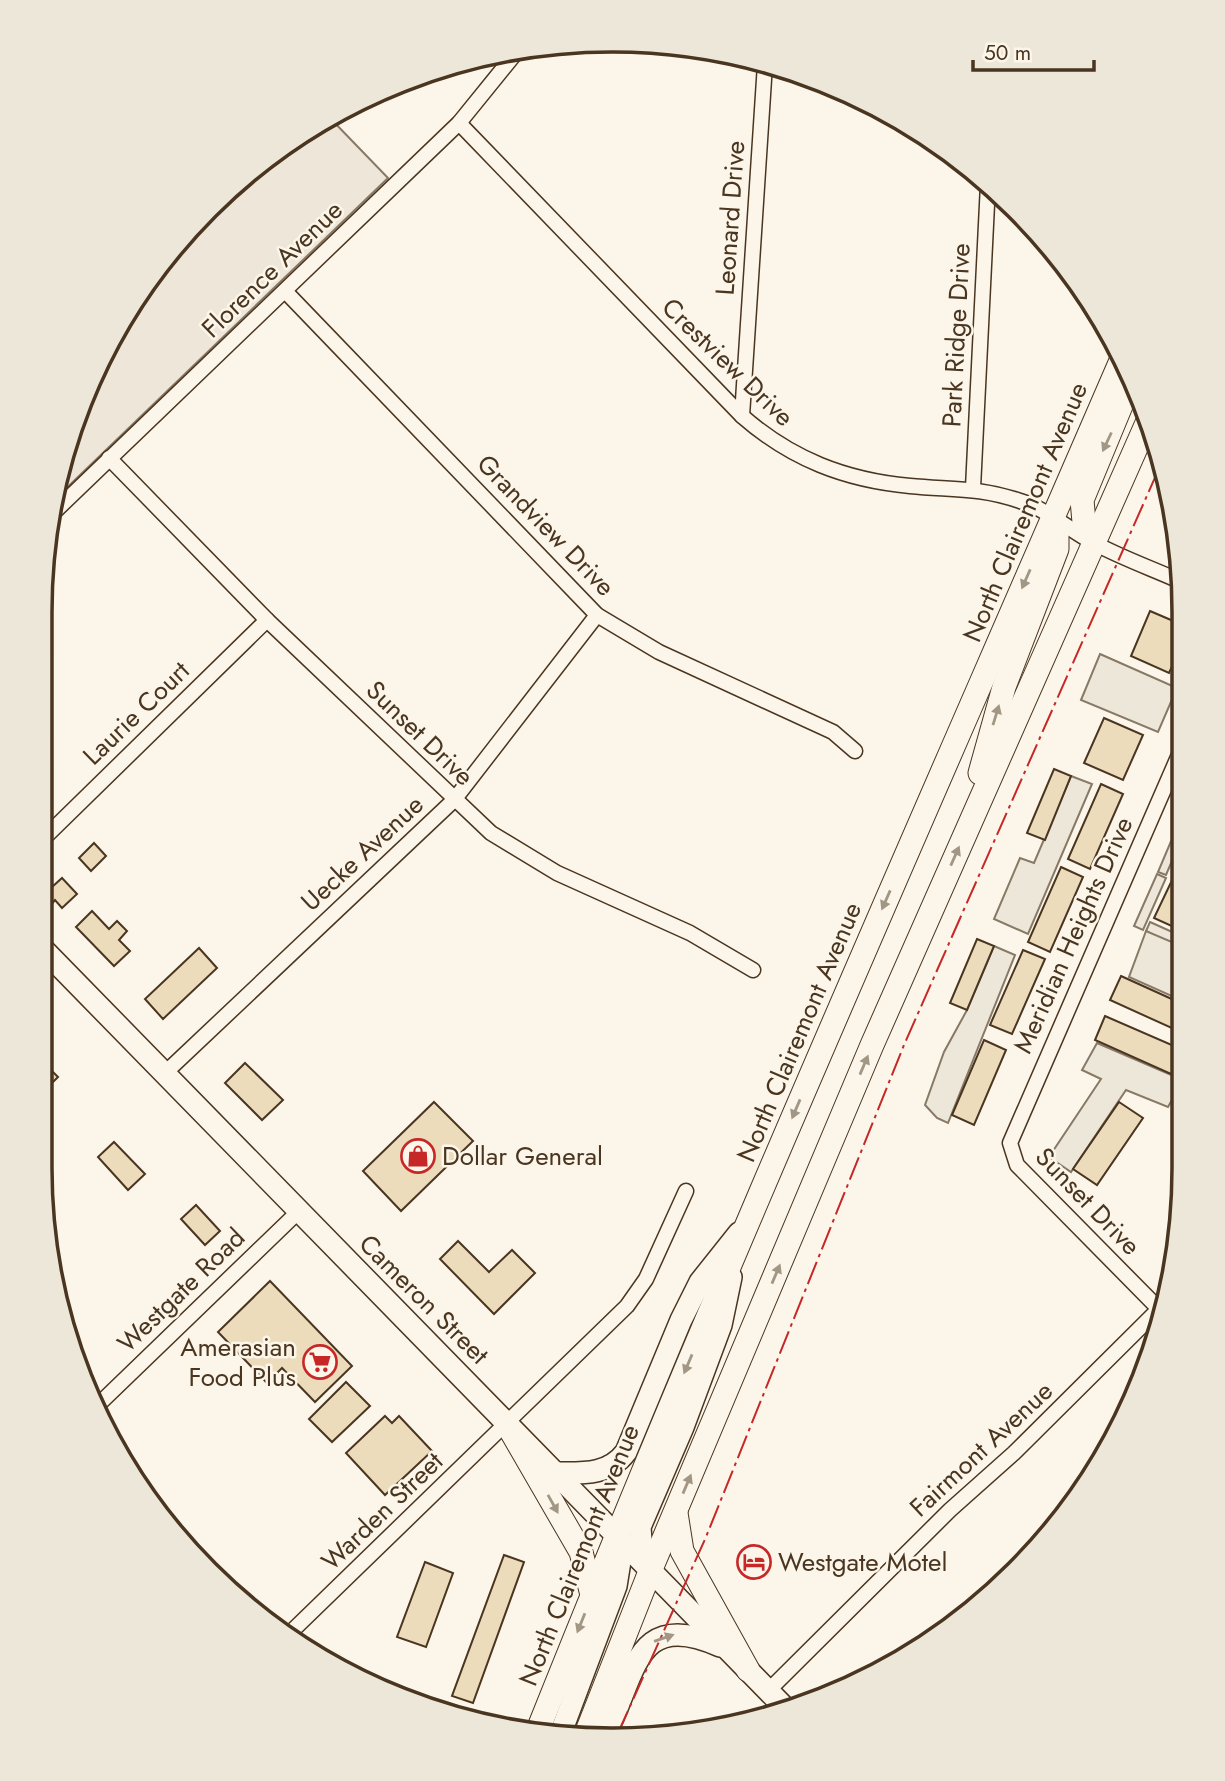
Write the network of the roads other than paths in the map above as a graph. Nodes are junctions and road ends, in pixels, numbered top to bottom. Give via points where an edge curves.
1 (508, 62) edge
2 (764, 74) edge
3 (459, 123) junction
4 (987, 196) edge
5 (285, 292) junction
6 (1117, 369) edge
7 (1127, 391) edge
8 (742, 416) junction
9 (1143, 432) edge
10 (109, 458) junction
11 (973, 488) junction
12 (63, 503) edge
13 (1053, 517) junction
14 (1095, 544) junction
15 (1171, 577) edge
16 (597, 614) junction
17 (267, 620) junction
18 (855, 751) dead end
19 (1172, 771) edge
20 (454, 800) junction
21 (967, 828) junction
22 (52, 830) edge
23 (52, 958) edge
24 (753, 970) dead end
25 (164, 1074) junction
26 (1010, 1149) joint
27 (686, 1191) dead end
28 (298, 1212) junction
29 (749, 1220) junction
30 (737, 1248) junction
31 (1156, 1301) edge
32 (1151, 1319) edge
33 (103, 1400) edge
34 (507, 1424) junction
35 (554, 1473) junction
36 (676, 1511) junction
37 (615, 1537) junction
38 (651, 1569) junction
39 (592, 1595) junction
40 (294, 1629) edge
41 (728, 1649) junction
42 (748, 1670) junction
43 (768, 1691) junction
44 (780, 1703) edge
45 (540, 1724) edge
46 (563, 1726) edge
47 (589, 1727) edge
48 (607, 1728) edge

1 - 3 street, Florence Avenue
2 - 8 street, Leonard Drive
3 - 5 street, Florence Avenue
3 - 8 street, Crestview Drive
4 - 11 street, Park Ridge Drive
5 - 10 street, Florence Avenue
5 - 16 street, Grandview Drive
6 - 13 main road, North Clairemont Avenue
7 -> 14 main road via 1082,500 1084,522
8 - 11 street, Crestview Drive via 791,454 837,473 911,486
9 - 14 main road
10 - 12 street, Florence Avenue
10 - 17 street, Sunset Drive
11 - 13 street, Crestview Drive via 1023,501
13 - 14 street, Crestview Drive
21 -> 13 main road via 1004,687 1056,549
13 -> 29 main road, North Clairemont Avenue
14 - 15 street, Crestview Drive
14 - 21 main road
16 - 18 street, Grandview Drive via 684,664 833,732
16 - 20 street, Uecke Avenue
17 - 20 street, Sunset Drive
17 - 22 street, Laurie Court
19 - 26 street, Meridian Heights Drive via 1019,1118
20 - 24 street, Sunset Drive via 491,833 557,873 690,933
20 - 25 street, Uecke Avenue
36 -> 21 main road
23 - 25 main road, Cameron Street
25 - 28 main road, Cameron Street
26 - 31 street, Sunset Drive via 1017,1165
27 - 34 street, Warden Street via 646,1279 627,1306
28 - 33 street, Westgate Road
28 - 34 main road, Cameron Street
29 - 30 main road, North Clairemont Avenue
29 - 35 main road via 701,1282 626,1452 618,1462 590,1473
30 -> 37 main road, North Clairemont Avenue
30 - 38 main road via 721,1325 640,1527 642,1553
32 - 43 street, Fairmont Avenue
34 - 35 main road, Cameron Street
34 -> 39 main road via 581,1552
34 - 40 street, Warden Street
35 - 37 main road, Cameron Street
36 - 38 main road
36 - 42 main road via 679,1545
37 - 38 main road, Cameron Street
37 - 39 main road, North Clairemont Avenue
37 - 46 main road via 621,1555 616,1586
38 - 41 main road, Cameron Street
38 - 47 main road
39 -> 45 main road, North Clairemont Avenue
41 - 42 main road, Cameron Street
48 -> 41 main road via 632,1666 651,1643 677,1634
42 - 43 main road, Cameron Street
43 - 44 main road, Cameron Street

